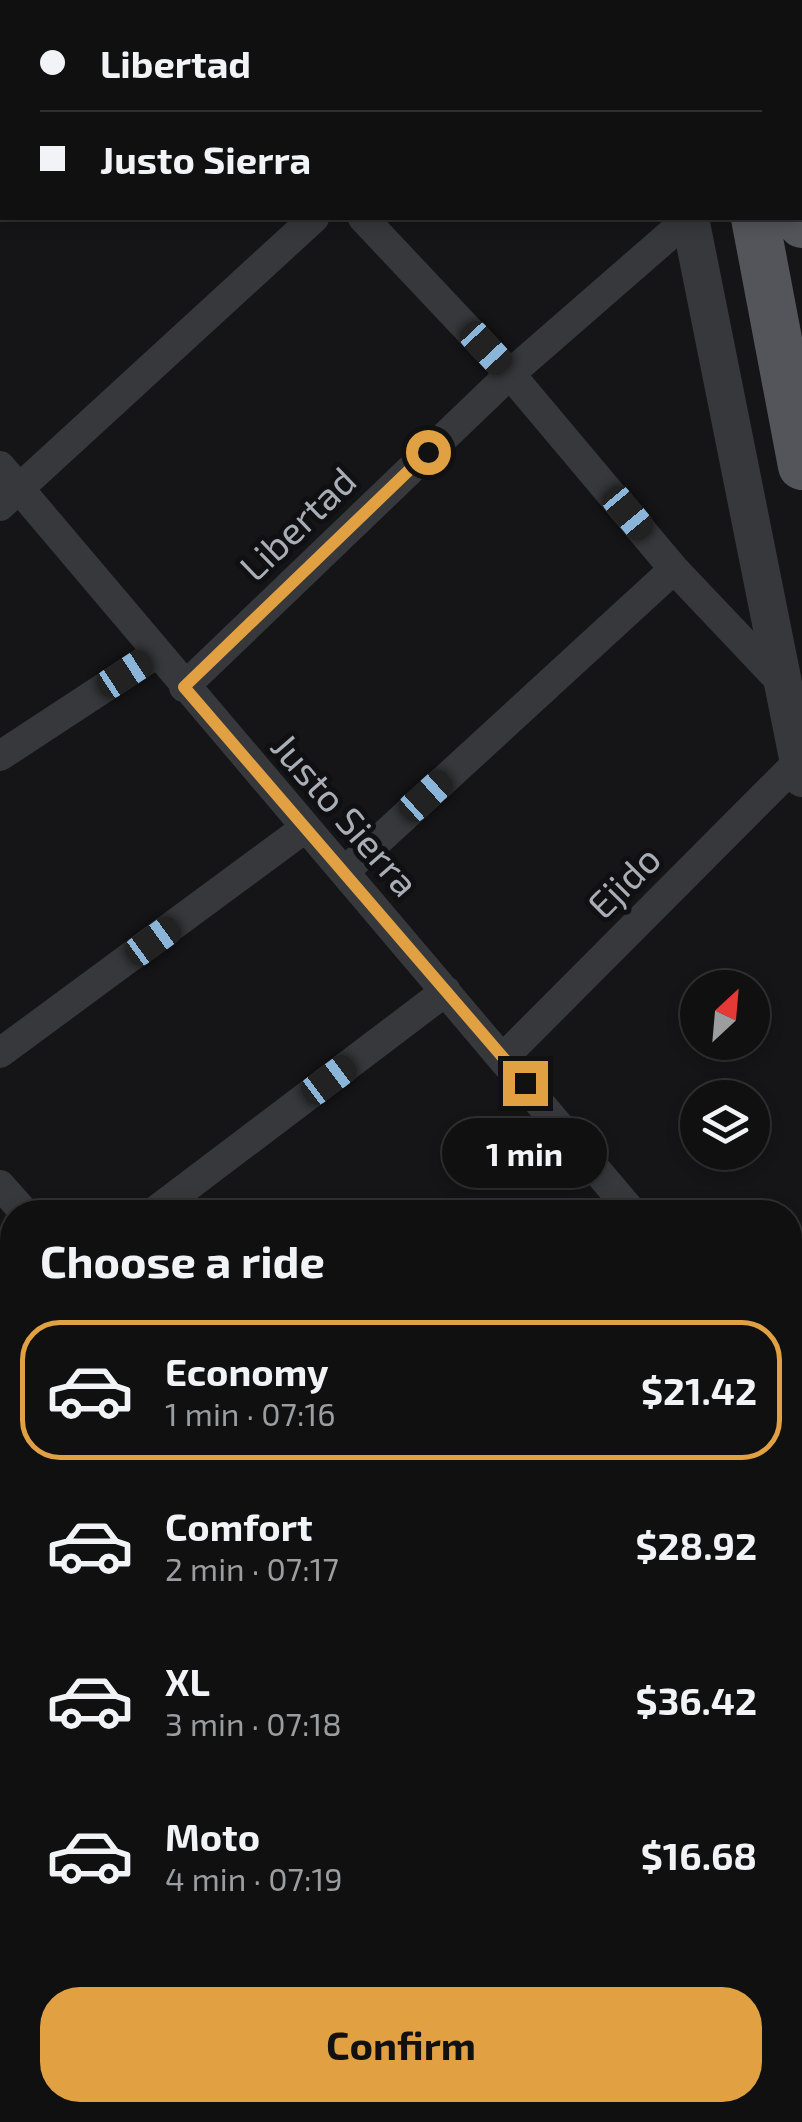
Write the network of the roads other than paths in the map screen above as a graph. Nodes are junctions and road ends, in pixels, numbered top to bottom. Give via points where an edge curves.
1 (312, 220) edge
2 (365, 220) edge
3 (688, 220) edge
4 (690, 220) edge
5 (755, 220) edge
6 (510, 374) junction
7 (802, 466) edge
8 (6, 487) edge
9 (674, 569) junction
10 (156, 653) junction
11 (184, 687) junction
12 (793, 688) edge
13 (0, 756) edge
14 (801, 770) edge
15 (306, 828) junction
16 (344, 872) junction
17 (446, 991) junction
18 (0, 1053) edge
19 (504, 1057) junction
20 (170, 1200) edge
21 (622, 1200) edge

1 - 8 street
2 - 6 street
3 - 6 street, Libertad
4 - 12 street
5 - 7 main road
6 - 9 street
6 - 11 street, Libertad
8 - 10 street, Justo Sierra
9 - 12 street
9 - 16 street
10 - 11 street, Justo Sierra
10 - 13 street
11 - 15 street, Justo Sierra
12 - 14 street
14 - 19 street, Ejido
15 - 16 street, Justo Sierra
15 - 18 street
16 - 17 street, Justo Sierra
17 - 19 street, Justo Sierra
17 - 20 street
19 - 21 street, Justo Sierra

